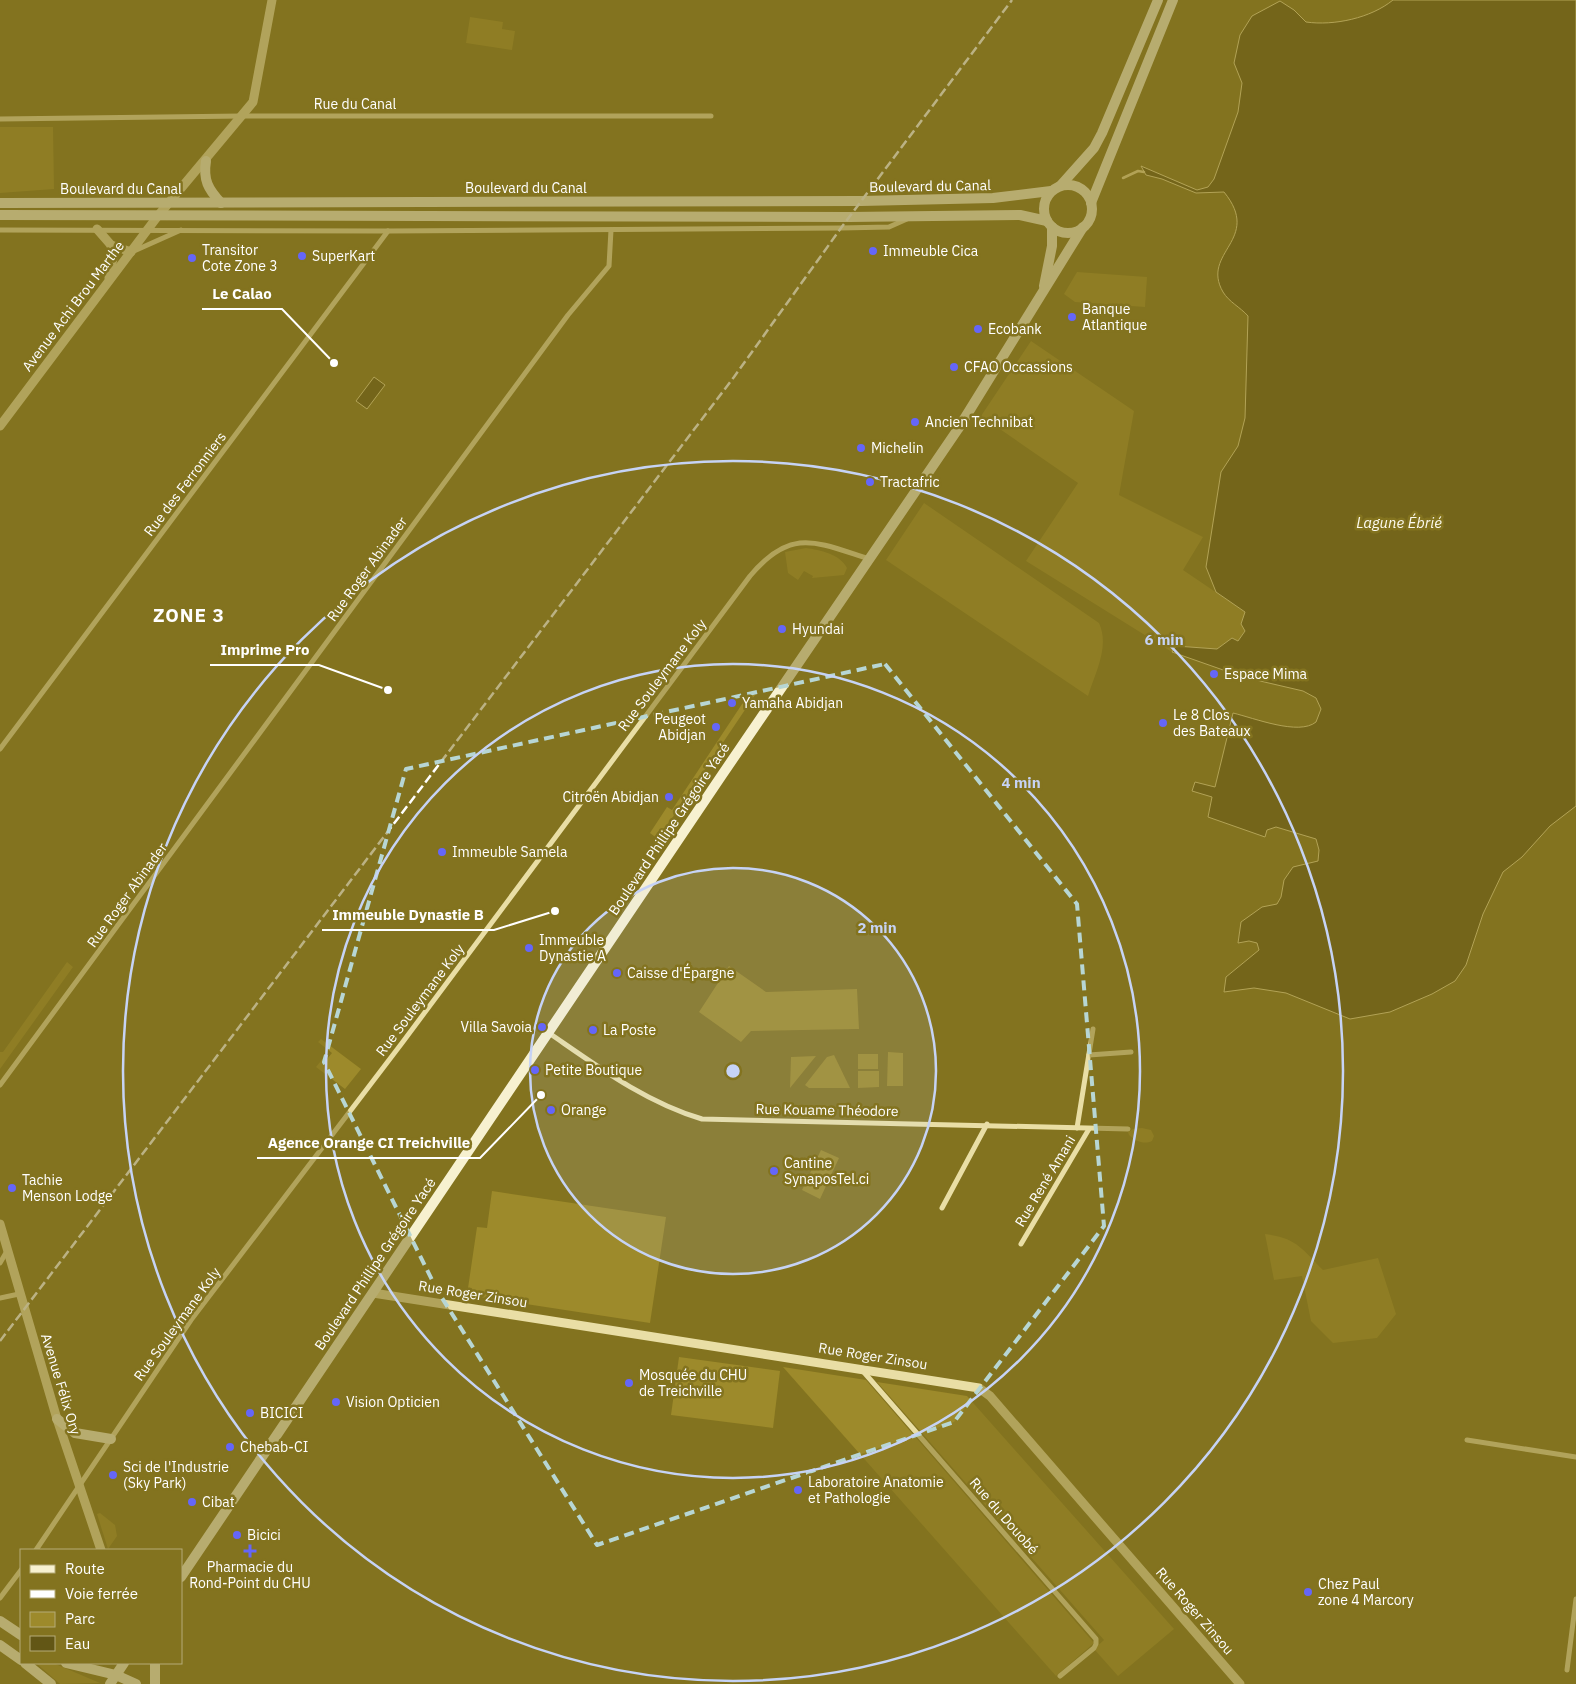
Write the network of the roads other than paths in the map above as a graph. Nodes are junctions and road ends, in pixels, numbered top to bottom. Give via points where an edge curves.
1 (272, 0) edge
2 (1158, 0) edge
3 (1173, 0) edge
4 (242, 116) junction
5 (711, 116) dead end
6 (0, 119) edge
7 (206, 161) junction
8 (1061, 185) junction
9 (1051, 191) junction
10 (0, 203) edge
11 (169, 203) junction
12 (221, 203) junction
13 (1091, 203) junction
14 (0, 215) edge
15 (914, 216) junction
16 (158, 217) junction
17 (1049, 224) junction
18 (1083, 227) junction
19 (96, 229) junction
20 (148, 229) junction
21 (184, 229) junction
22 (0, 230) edge
23 (611, 230) junction
24 (388, 231) junction
25 (111, 245) junction
26 (131, 252) junction
27 (108, 283) junction
28 (1042, 294) junction
29 (0, 426) edge
30 (869, 560) junction
31 (0, 749) edge
32 (1093, 1029) dead end
33 (549, 1033) junction
34 (1131, 1052) dead end
35 (1088, 1055) junction
36 (0, 1084) edge
37 (987, 1124) junction
38 (1077, 1128) junction
39 (1089, 1129) junction
40 (1128, 1129) dead end
41 (942, 1208) dead end
42 (0, 1224) edge
43 (1021, 1244) dead end
44 (7, 1251) junction
45 (0, 1263) edge
46 (373, 1293) junction
47 (19, 1294) junction
48 (0, 1298) edge
49 (860, 1368) junction
50 (57, 1419) junction
51 (111, 1439) junction
52 (1467, 1440) dead end
53 (1576, 1457) edge
54 (80, 1487) junction
55 (37, 1549) edge
56 (101, 1549) edge
57 (20, 1571) edge
58 (182, 1576) edge
59 (0, 1598) edge
60 (1576, 1599) edge
61 (0, 1621) edge
62 (20, 1634) edge
63 (0, 1646) edge
64 (20, 1659) edge
65 (26, 1664) edge
66 (69, 1664) edge
67 (118, 1664) edge
68 (123, 1664) edge
69 (153, 1666) edge
70 (1568, 1670) dead end
71 (1060, 1676) dead end
72 (113, 1680) edge
73 (50, 1684) edge
74 (136, 1684) edge
75 (156, 1684) edge
76 (1240, 1684) edge

1 - 4 street, Avenue Achi Brou Marthe via 254,102
2 - 8 main road via 1102,133 1094,148
3 - 13 main road
4 - 5 street, Rue du Canal
4 - 6 street, Rue du Canal
4 - 7 street, Avenue Achi Brou Marthe
7 - 11 street, Avenue Achi Brou Marthe
7 - 12 main road via 206,183
8 - 9 main road
8 - 13 main road via 1077,186
9 - 12 main road, Boulevard du Canal via 993,198 861,201
9 - 17 main road via 1044,205
10 - 11 main road, Boulevard du Canal
11 - 12 main road, Boulevard du Canal
11 - 16 street, Avenue Achi Brou Marthe
13 - 18 main road via 1090,216
14 - 16 main road, Boulevard du Canal
15 - 16 main road, Boulevard du Canal
15 - 17 main road, Boulevard du Canal via 1020,215
15 - 23 street, Boulevard du Canal via 887,227
16 - 20 street, Avenue Achi Brou Marthe
17 - 18 main road via 1064,233
17 - 28 main road, Boulevard Phillipe Grégoire Yacé via 1051,251
18 - 28 main road, Boulevard Phillipe Grégoire Yacé
19 - 20 street, Boulevard du Canal
19 - 22 street, Boulevard du Canal
19 - 25 street
20 - 21 street, Boulevard du Canal
20 - 26 street, Avenue Achi Brou Marthe
21 - 24 street, Boulevard du Canal
21 - 26 street
23 - 24 street, Boulevard du Canal
23 - 36 street, Rue Roger Abinader via 609,266 568,315
24 - 31 street, Rue des Ferronniers
25 - 26 street
25 - 27 street via 113,258
26 - 27 street, Avenue Achi Brou Marthe
27 - 29 street, Avenue Achi Brou Marthe
28 - 30 main road, Boulevard Phillipe Grégoire Yacé via 958,429
30 - 33 main road, Boulevard Phillipe Grégoire Yacé
30 - 51 street, Rue Souleymane Koly via 806,542 780,548 763,560 191,1320
32 - 35 street
33 - 37 street, Rue Kouame Théodore via 639,1092 702,1119
33 - 46 main road, Boulevard Phillipe Grégoire Yacé
34 - 35 street
35 - 38 street
37 - 38 street, Rue Kouame Théodore
37 - 41 street
38 - 39 street, Rue Kouame Théodore
39 - 40 street, Rue Kouame Théodore
39 - 43 street, Rue René Amani
42 - 44 street, Avenue Félix Ory
44 - 45 street
44 - 47 street, Avenue Félix Ory
46 - 49 street, Rue Roger Zinsou
46 - 58 main road, Boulevard Phillipe Grégoire Yacé
47 - 48 street
47 - 50 street, Avenue Félix Ory
49 - 71 street, Rue du Douobé via 1096,1639 1094,1648
49 - 76 street, Rue Roger Zinsou via 968,1385 990,1396
50 - 51 main road via 75,1433
50 - 54 street, Avenue Félix Ory
51 - 54 street, Rue Souleymane Koly
52 - 53 street
54 - 55 street, Rue Souleymane Koly
54 - 56 street, Avenue Félix Ory
57 - 59 street
60 - 70 street
61 - 62 main road
63 - 64 main road
65 - 73 main road
66 - 72 main road
67 - 72 street
68 - 72 main road
69 - 75 main road
72 - 74 main road

